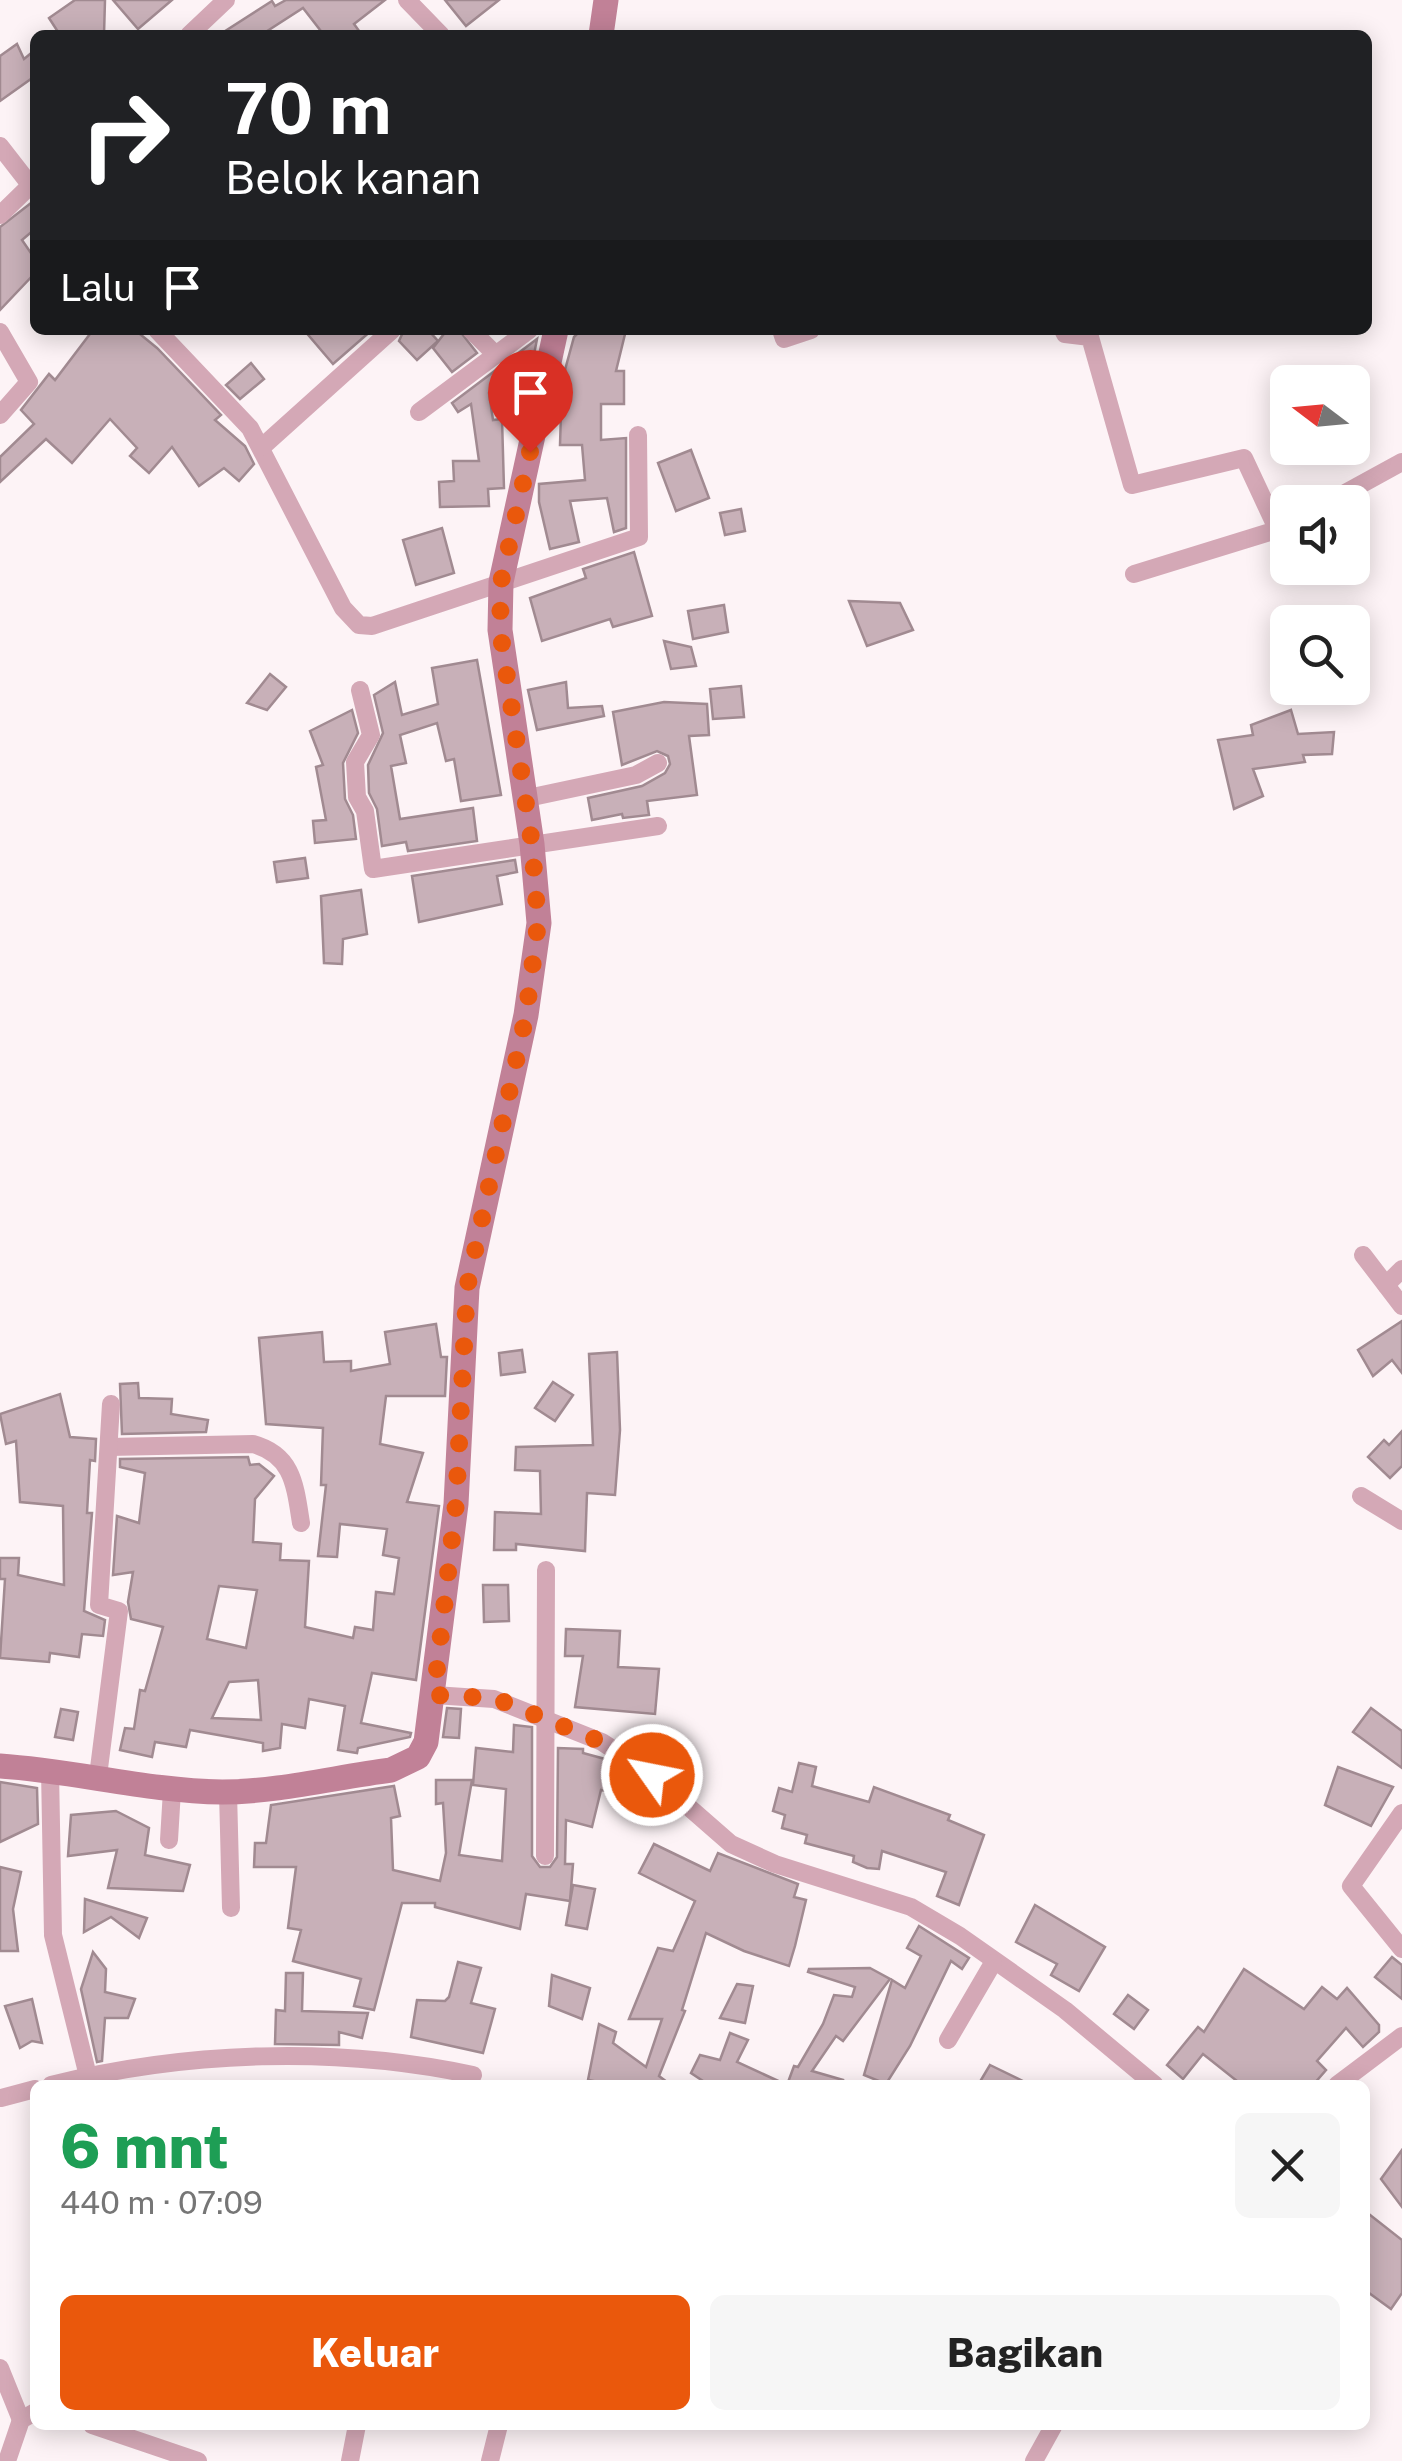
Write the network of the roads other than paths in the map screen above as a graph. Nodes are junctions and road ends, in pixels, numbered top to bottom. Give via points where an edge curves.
1 (226, 0) edge
2 (407, 0) edge
3 (606, 0) edge
4 (194, 30) edge
5 (436, 30) edge
6 (602, 30) edge
7 (0, 146) edge
8 (30, 183) edge
9 (30, 185) edge
10 (30, 185) edge
11 (0, 204) edge
12 (0, 215) edge
13 (0, 332) edge
14 (162, 335) edge
15 (386, 335) edge
16 (477, 335) edge
17 (521, 335) edge
18 (552, 335) edge
19 (1073, 335) edge
20 (494, 352) junction
21 (419, 412) dead end
22 (0, 415) edge
23 (638, 435) dead end
24 (262, 447) junction
25 (1402, 462) edge
26 (1361, 485) edge
27 (1270, 505) edge
28 (1270, 533) edge
29 (1134, 574) dead end
30 (501, 582) junction
31 (360, 690) dead end
32 (658, 763) dead end
33 (523, 800) junction
34 (658, 826) dead end
35 (532, 844) junction
36 (1363, 1255) dead end
37 (1402, 1269) edge
38 (1386, 1285) junction
39 (1402, 1306) edge
40 (112, 1404) dead end
41 (109, 1447) junction
42 (1361, 1496) dead end
43 (1402, 1521) edge
44 (301, 1523) dead end
45 (546, 1570) dead end
46 (434, 1695) junction
47 (546, 1719) junction
48 (0, 1766) edge
49 (50, 1770) junction
50 (98, 1776) junction
51 (172, 1790) junction
52 (228, 1792) junction
53 (1402, 1813) edge
54 (169, 1840) dead end
55 (544, 1856) dead end
56 (231, 1908) dead end
57 (1402, 1949) edge
58 (993, 1963) junction
59 (1402, 2036) edge
60 (948, 2040) dead end
61 (473, 2075) dead end
62 (88, 2076) junction
63 (72, 2080) edge
64 (1149, 2080) edge
65 (1344, 2080) edge
66 (30, 2090) edge
67 (0, 2097) edge
68 (0, 2368) edge
69 (28, 2416) edge
70 (107, 2430) edge
71 (357, 2430) edge
72 (497, 2430) edge
73 (1051, 2430) edge
74 (7, 2461) edge
75 (198, 2461) edge
76 (350, 2461) edge
77 (490, 2461) edge
78 (1034, 2461) edge

1 - 4 street
2 - 5 street
3 - 6 street
7 - 8 street
9 - 11 street
10 - 12 street
13 - 22 street via 29,382
14 - 24 street
15 - 24 street
16 - 20 street
17 - 20 street
18 - 30 street
19 - 27 street via 1090,337 1132,485 1244,458
20 - 21 street
23 - 30 street via 639,537
24 - 30 street via 334,593 359,625
25 - 26 street
28 - 29 street
30 - 33 street via 500,630
31 - 35 street via 371,735 357,754 356,790 373,869
32 - 33 street via 636,776
33 - 35 street
34 - 35 street
35 - 46 street via 538,923 526,1015 467,1288 456,1504
36 - 38 street
37 - 38 street
38 - 39 street
40 - 41 street
41 - 44 street via 252,1444 273,1450 291,1469
41 - 50 street via 99,1605 119,1611
42 - 43 street
45 - 47 street
46 - 47 street via 494,1698
46 - 52 street via 424,1748 408,1764
47 - 55 street
47 - 58 street via 602,1742 652,1775 730,1844 912,1907
48 - 49 street
49 - 50 street
49 - 62 street via 53,1935
50 - 51 street
51 - 52 street
51 - 54 street
52 - 56 street
53 - 57 street via 1351,1886
58 - 60 street
58 - 64 street via 1065,2010
59 - 65 street
61 - 62 street via 412,2062 248,2056
62 - 63 street
66 - 67 street
68 - 69 street
69 - 74 street
70 - 75 street
71 - 76 street
72 - 77 street
73 - 78 street

